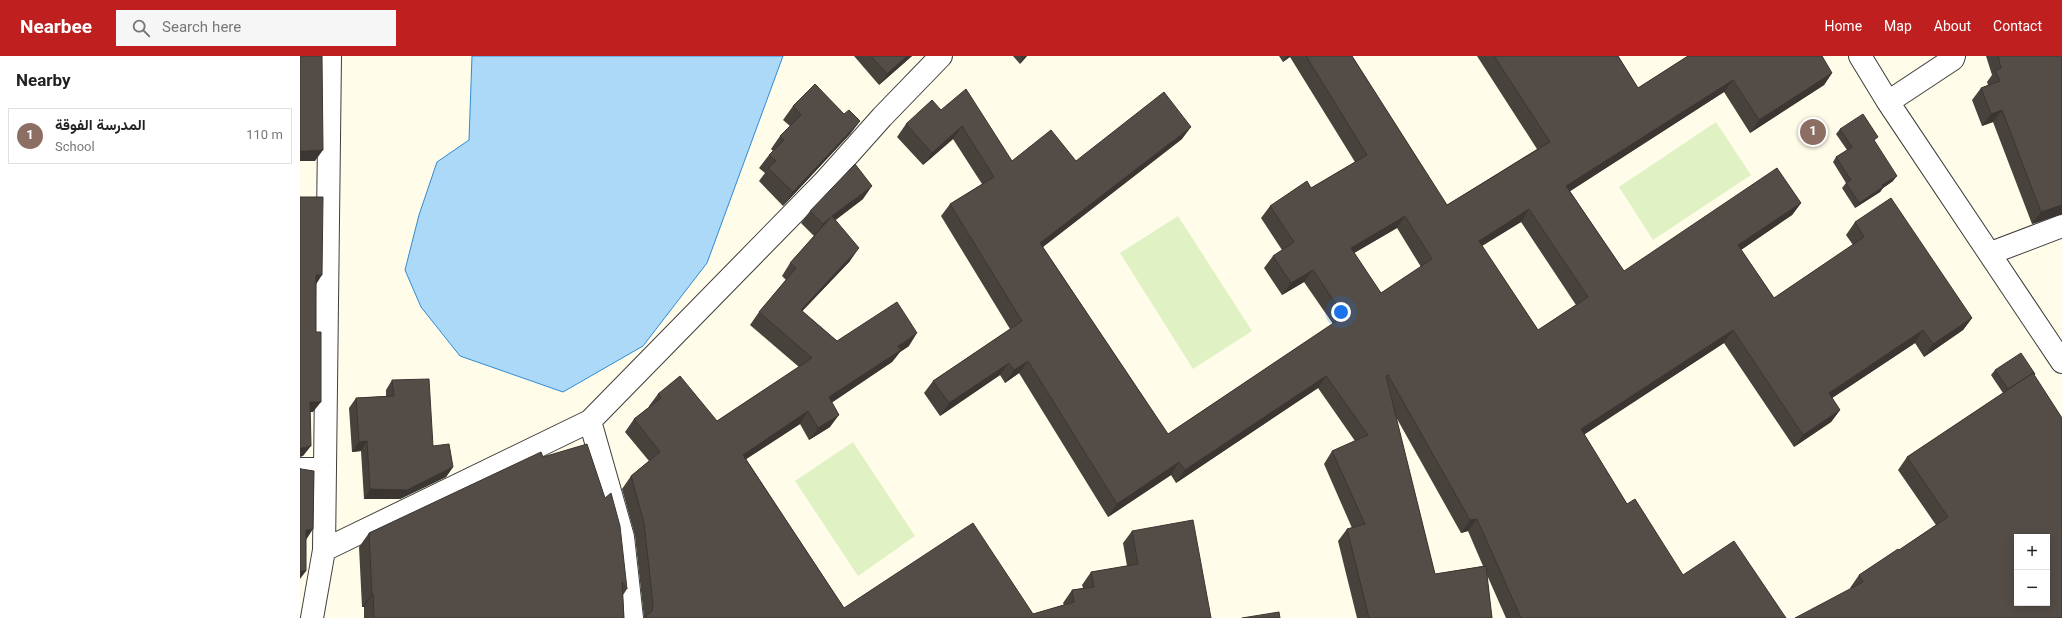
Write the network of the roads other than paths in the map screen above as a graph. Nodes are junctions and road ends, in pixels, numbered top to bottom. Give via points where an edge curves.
1 (330, 56) edge
2 (941, 56) edge
3 (1860, 56) edge
4 (1954, 56) edge
5 (1888, 102) junction
6 (2062, 226) edge
7 (1991, 253) junction
8 (2062, 362) edge
9 (590, 421) junction
10 (300, 469) edge
11 (326, 469) junction
12 (324, 550) junction
13 (312, 618) edge
14 (632, 618) edge

1 - 11 street
2 - 9 street via 824,182
3 - 5 street
4 - 5 street
5 - 7 street
6 - 7 street
7 - 8 street
9 - 12 street
9 - 14 street via 624,537
10 - 11 street
11 - 12 street
12 - 13 street

